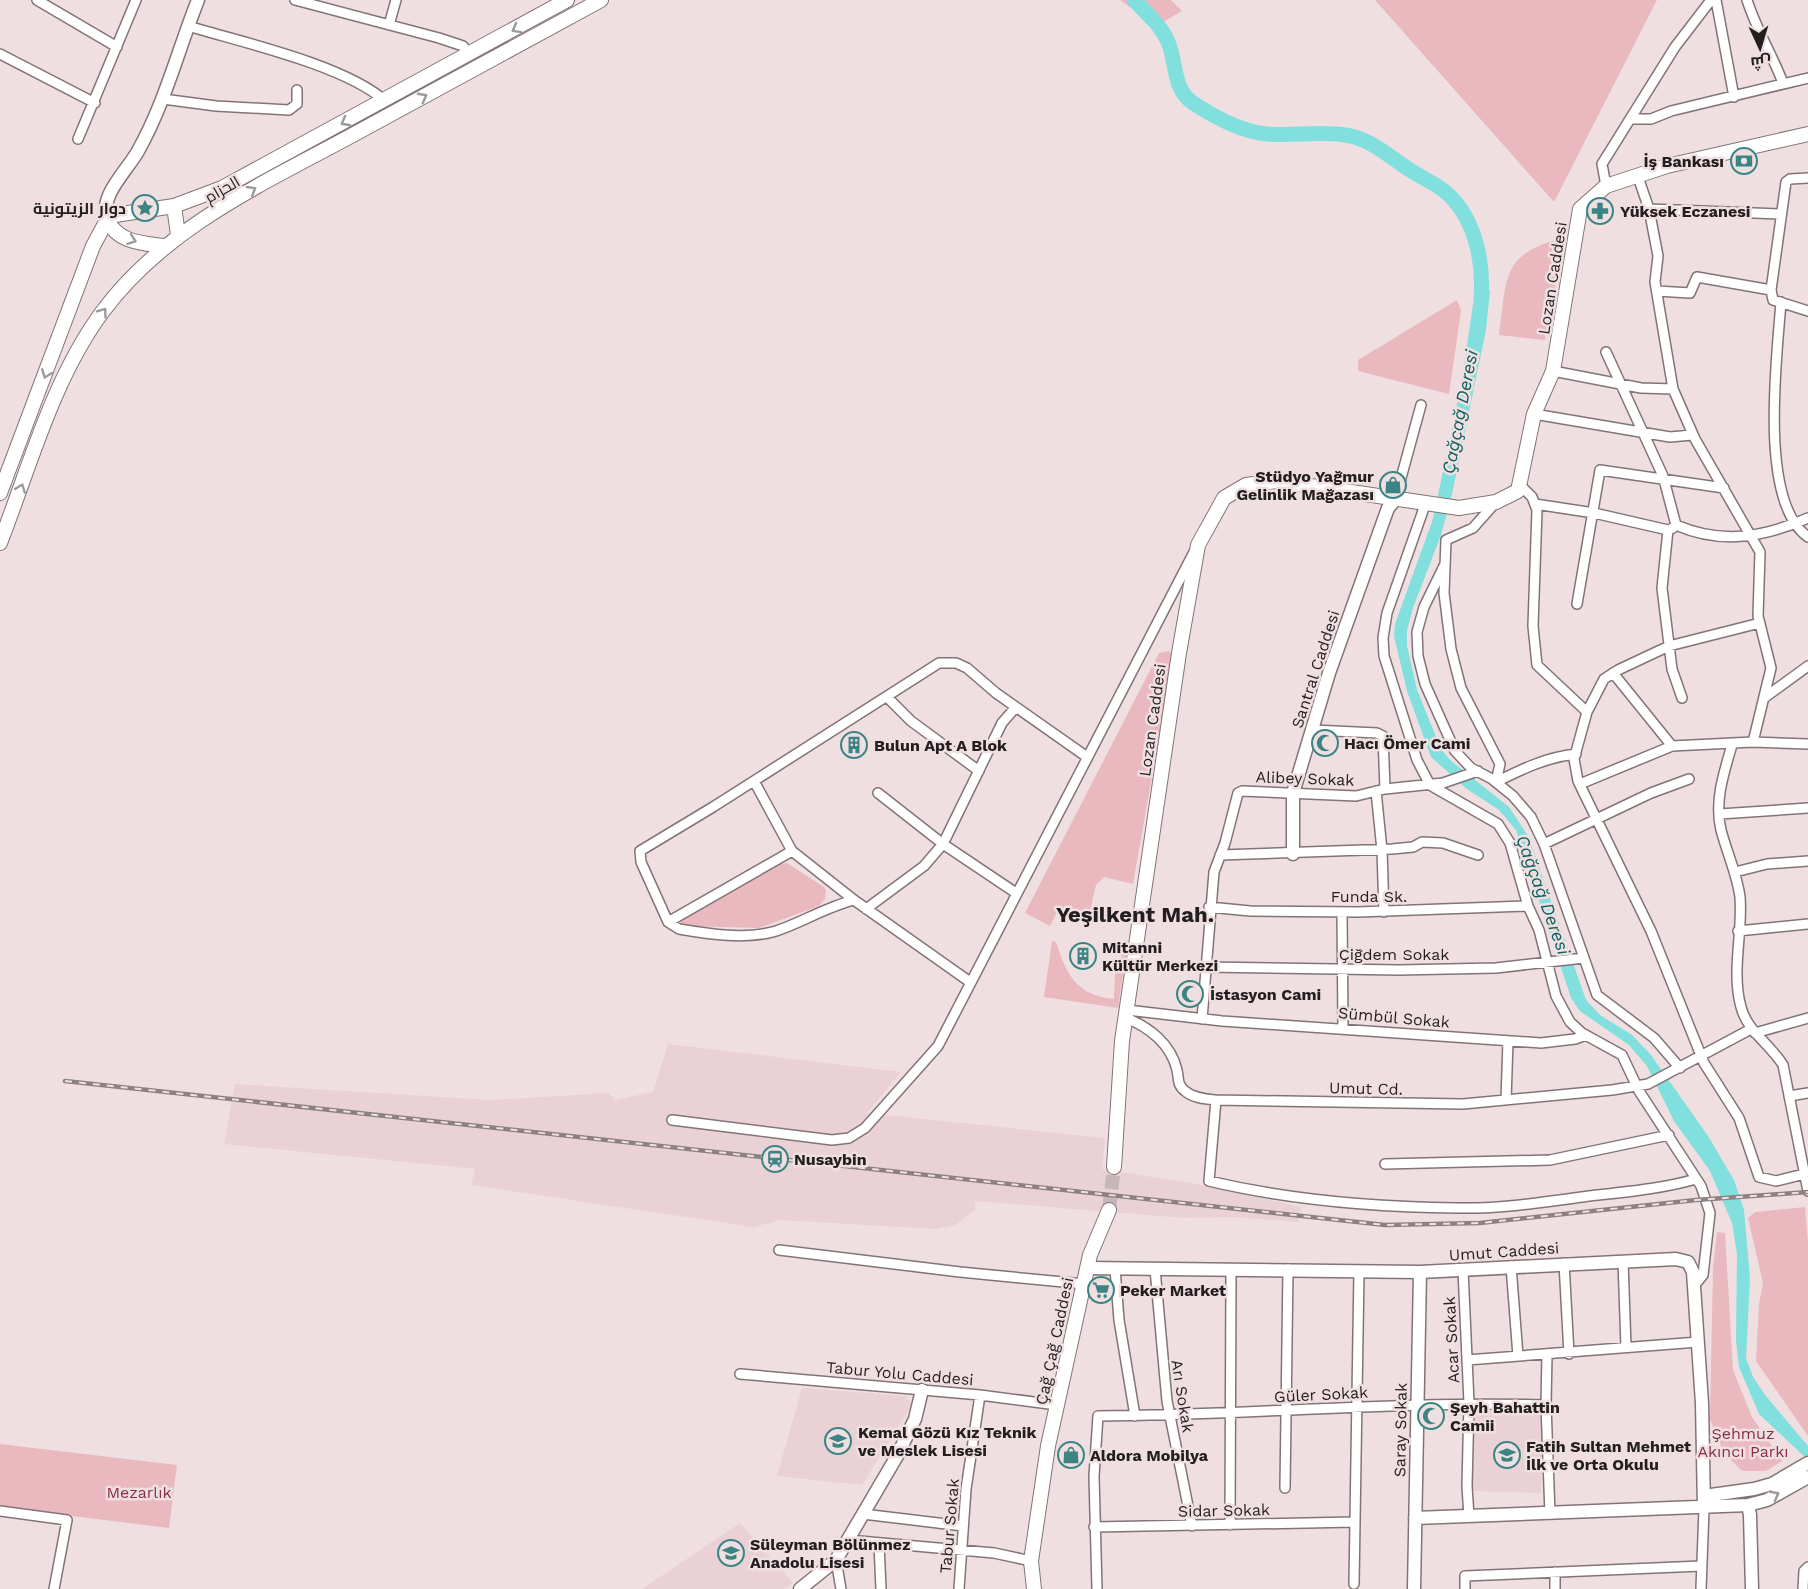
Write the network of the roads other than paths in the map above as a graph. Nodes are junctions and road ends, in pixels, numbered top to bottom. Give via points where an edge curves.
1 (37, 0) edge
2 (136, 0) edge
3 (198, 0) edge
4 (295, 0) edge
5 (396, 0) edge
6 (567, 0) edge
7 (601, 0) edge
8 (1710, 0) edge
9 (1716, 0) edge
10 (1747, 0) edge
11 (389, 25) junction
12 (188, 26) junction
13 (117, 47) junction
14 (0, 54) edge
15 (469, 55) junction
16 (0, 62) edge
17 (18, 65) junction
18 (1808, 78) edge
19 (1783, 83) junction
20 (297, 90) dead end
21 (1734, 97) junction
22 (163, 99) junction
23 (384, 101) junction
24 (95, 103) junction
25 (1631, 119) junction
26 (1808, 134) edge
27 (78, 139) dead end
28 (1638, 177) junction
29 (1808, 178) edge
30 (1606, 186) junction
31 (174, 206) junction
32 (1649, 209) junction
33 (1781, 214) junction
34 (107, 220) junction
35 (178, 236) junction
36 (164, 246) junction
37 (1771, 290) junction
38 (1657, 291) junction
39 (1781, 302) junction
40 (1808, 311) edge
41 (1606, 352) dead end
42 (1553, 371) junction
43 (1621, 384) junction
44 (1673, 389) junction
45 (1421, 405) dead end
46 (1534, 414) junction
47 (1646, 434) junction
48 (1692, 435) junction
49 (1664, 480) junction
50 (1520, 485) junction
51 (1724, 488) junction
52 (0, 492) edge
53 (1395, 500) junction
54 (1496, 502) junction
55 (1535, 504) junction
56 (1429, 505) junction
57 (1594, 513) junction
58 (1808, 518) edge
59 (1796, 523) junction
60 (1672, 528) junction
61 (1752, 536) junction
62 (1808, 537) edge
63 (0, 543) edge
64 (1198, 545) junction
65 (1445, 564) junction
66 (1577, 604) dead end
67 (1760, 623) junction
68 (1670, 646) junction
69 (1806, 669) edge
70 (1613, 673) junction
71 (887, 697) junction
72 (1682, 698) dead end
73 (1764, 698) junction
74 (1016, 707) junction
75 (1587, 712) junction
76 (1313, 730) junction
77 (1752, 742) junction
78 (1808, 744) edge
79 (1732, 745) junction
80 (1672, 746) junction
81 (1576, 754) junction
82 (1087, 757) junction
83 (979, 771) junction
84 (1478, 771) junction
85 (1689, 780) dead end
86 (754, 781) junction
87 (1496, 782) junction
88 (1580, 784) junction
89 (1430, 785) junction
90 (1380, 790) junction
91 (1293, 793) junction
92 (878, 794) dead end
93 (1808, 808) edge
94 (1719, 814) junction
95 (1598, 818) junction
96 (943, 844) junction
97 (1544, 844) junction
98 (1382, 850) junction
99 (792, 851) junction
100 (1293, 854) junction
101 (1220, 855) junction
102 (1478, 855) dead end
103 (1808, 861) edge
104 (1735, 872) junction
105 (1016, 892) junction
106 (854, 900) junction
107 (1528, 906) junction
108 (1209, 907) junction
109 (866, 909) junction
110 (1342, 912) junction
111 (1384, 912) junction
112 (668, 922) junction
113 (1808, 924) edge
114 (1738, 931) junction
115 (1580, 959) junction
116 (1551, 963) junction
117 (1204, 967) junction
118 (1344, 970) junction
119 (970, 982) junction
120 (1126, 1014) junction
121 (1808, 1018) edge
122 (1202, 1019) junction
123 (1343, 1028) junction
124 (1753, 1031) junction
125 (1586, 1035) junction
126 (1508, 1041) junction
127 (1701, 1057) junction
128 (1680, 1068) junction
129 (1637, 1085) junction
130 (1808, 1093) edge
131 (1789, 1096) junction
132 (1216, 1100) junction
133 (1506, 1100) junction
134 (672, 1120) dead end
135 (1669, 1135) junction
136 (1385, 1164) dead end
137 (1114, 1167) tunnel mouth
138 (1806, 1173) edge
139 (1696, 1179) junction
140 (1808, 1191) edge
141 (1109, 1210) tunnel mouth
142 (779, 1250) dead end
143 (1623, 1261) junction
144 (1564, 1263) junction
145 (1511, 1266) junction
146 (1087, 1268) junction
147 (1115, 1268) junction
148 (1155, 1269) junction
149 (1231, 1269) junction
150 (1288, 1269) junction
151 (1463, 1270) junction
152 (1359, 1271) junction
153 (1419, 1272) junction
154 (1084, 1284) junction
155 (1694, 1286) junction
156 (1698, 1342) junction
157 (1626, 1347) junction
158 (1547, 1354) junction
159 (1569, 1354) junction
160 (1518, 1356) junction
161 (1467, 1360) junction
162 (740, 1374) dead end
163 (922, 1390) junction
164 (980, 1395) junction
165 (1469, 1403) junction
166 (1416, 1404) junction
167 (1058, 1405) junction
168 (1546, 1405) junction
169 (1357, 1407) junction
170 (1287, 1411) junction
171 (1230, 1413) junction
172 (1135, 1416) junction
173 (1170, 1417) junction
174 (1808, 1462) edge
175 (1800, 1477) edge
176 (1285, 1488) dead end
177 (1704, 1502) junction
178 (1748, 1505) junction
179 (0, 1511) edge
180 (863, 1514) junction
181 (1550, 1514) junction
182 (1469, 1516) junction
183 (1415, 1518) junction
184 (1355, 1522) junction
185 (1230, 1525) junction
186 (963, 1526) junction
187 (1192, 1526) junction
188 (1094, 1527) junction
189 (848, 1540) junction
190 (879, 1544) junction
191 (961, 1550) junction
192 (836, 1560) junction
193 (1031, 1561) junction
194 (1701, 1566) junction
195 (1808, 1567) edge
196 (1555, 1572) junction
197 (1354, 1584) dead end
198 (54, 1589) edge
199 (800, 1589) edge
200 (841, 1589) edge
201 (881, 1589) edge
202 (959, 1589) edge
203 (1034, 1589) edge
204 (1097, 1589) edge
205 (1414, 1589) edge
206 (1465, 1589) edge
207 (1555, 1589) edge
208 (1701, 1589) edge
209 (1752, 1589) edge
210 (1803, 1589) edge

1 - 13 street
2 - 13 street
3 - 12 street
4 - 11 street
5 - 11 street
6 -> 15 main road, الحزام
35 -> 7 main road, الحزام via 285,171
8 - 25 street
9 - 21 street
10 - 19 street
11 - 15 street via 463,46
12 - 22 street
12 - 23 street via 300,59 374,91
13 - 24 street
14 - 17 street
15 - 23 main road, الحزام
16 - 17 street
17 - 24 street
18 - 19 street
19 - 21 street
20 - 22 street via 297,104 289,110
21 - 25 street via 1651,119
22 - 34 street via 139,149 107,198
23 -> 31 main road, الحزام via 222,188
24 - 27 street
25 - 30 street via 1602,165
26 - 28 main road, Lozan Caddesi via 1667,166
28 - 30 main road, Lozan Caddesi
28 - 32 street
29 - 33 street via 1786,182
30 - 42 main road, Lozan Caddesi via 1580,209
31 - 34 main road, الحزام via 115,215
31 - 35 main road
32 - 33 street
32 - 38 street via 1658,255
33 - 37 street
34 -> 36 main road via 127,240
34 -> 52 main road via 93,246
35 - 36 main road, الحزام
63 -> 36 main road, الحزام via 80,346 121,289
37 - 38 street via 1697,277 1690,293
37 - 39 street via 1773,300
38 - 44 street
39 - 40 street
39 - 59 street via 1774,459 1781,494
41 - 43 street
42 - 43 street
42 - 46 main road, Lozan Caddesi
43 - 44 street
43 - 47 street
44 - 48 street
45 - 53 street
46 - 47 street
46 - 50 main road, Lozan Caddesi
47 - 48 street via 1670,438
47 - 49 street
48 - 51 street
49 - 51 street
49 - 57 street via 1600,470
49 - 60 street
50 - 54 main road via 1518,491
50 - 55 street
51 - 61 street
53 - 56 main road, Lozan Caddesi
53 - 64 main road, Lozan Caddesi via 1277,481 1246,485 1224,498
53 - 76 street, Santral Caddesi via 1349,615
54 - 56 main road, Lozan Caddesi via 1459,508
54 - 65 street via 1473,528 1446,540
55 - 57 street
55 - 75 street via 1533,626 1537,665
56 - 89 street via 1388,613 1383,638 1393,687 1417,760
57 - 60 street
57 - 66 street
58 - 59 street
59 - 61 street
59 - 62 street
60 - 61 street via 1701,536
60 - 68 street via 1662,588
61 - 67 street via 1760,552
64 - 82 street
64 - 120 main road, Lozan Caddesi
65 - 84 street via 1416,632 1418,656 1425,684 1455,751
65 - 87 street via 1450,649 1461,688 1500,764
67 - 68 street
67 - 73 street via 1772,668
68 - 70 street
68 - 72 street via 1672,669
69 - 73 street
70 - 75 street via 1604,679
70 - 80 street
71 - 74 street via 939,663 948,662 967,668
71 - 83 street via 911,721
71 - 86 street
73 - 77 street
74 - 82 street
74 - 83 street via 1002,723
75 - 81 street
76 - 90 street via 1383,736
76 - 91 street, Santral Caddesi
77 - 78 street
77 - 79 street
79 - 80 street
79 - 94 street via 1722,777
80 - 88 street
81 - 87 street via 1530,765
81 - 88 street
82 - 105 street
83 - 96 street
84 - 87 street
84 - 89 street, Alibey Sokak
85 - 95 street
86 - 99 street
86 - 112 street via 640,851 641,862
87 - 97 street via 1531,817
88 - 95 street
89 - 90 street, Alibey Sokak
89 - 107 street via 1498,824 1510,843
90 - 91 street, Alibey Sokak via 1356,796
90 - 98 street
91 - 100 street, Santral Caddesi
91 - 101 street, Alibey Sokak via 1238,793
92 - 96 street
93 - 94 street
94 - 104 street
95 - 97 street
95 - 127 street via 1651,932
96 - 105 street
96 - 109 street via 924,866
97 - 115 street
98 - 100 street
98 - 102 street via 1413,847 1422,842 1443,843
98 - 111 street
99 - 106 street
99 - 112 street
100 - 101 street
101 - 108 street, Alibey Sokak
103 - 104 street via 1767,864
104 - 114 street via 1740,898
105 - 119 street
106 - 109 street
106 - 112 street via 833,905 776,931 758,934 690,931
107 - 111 street, Funda Sk.
107 - 116 street
108 - 110 street, Funda Sk.
108 - 117 street, Alibey Sokak
109 - 119 street
110 - 111 street, Funda Sk.
110 - 118 street
113 - 114 street
114 - 124 street via 1740,1006
115 - 116 street, Çiğdem Sokak
115 - 128 street via 1596,995 1654,1038
116 - 118 street, Çiğdem Sokak via 1496,969
116 - 125 street via 1556,996 1570,1022
117 - 118 street, Çiğdem Sokak
117 - 122 street, Alibey Sokak
118 - 123 street
119 - 134 street via 938,1046 865,1128 849,1138 832,1140
120 - 122 street, Sümbül Sokak
120 - 132 street, Umut Cd. via 1159,1037 1177,1068 1179,1085 1186,1092
120 - 137 main road, Lozan Caddesi
121 - 124 street
122 - 123 street, Sümbül Sokak
123 - 126 street, Sümbül Sokak
124 - 127 street
124 - 131 street via 1783,1065
125 - 126 street, Sümbül Sokak via 1541,1043
125 - 129 street via 1622,1055
126 - 133 street
127 - 128 street
127 - 138 street via 1739,1118 1759,1177 1776,1181
128 - 129 street, Umut Cd. via 1648,1084
129 - 133 street, Umut Cd.
129 - 135 street
130 - 131 street
131 - 138 street
132 - 133 street, Umut Cd. via 1463,1104
132 - 139 street via 1209,1181 1252,1191 1459,1209 1671,1186
135 - 136 street via 1550,1160
135 - 139 street
138 - 140 street
139 - 155 street via 1710,1213 1703,1275
141 - 146 main road, Çağ Çağ Caddesi
142 - 154 street
143 - 144 street, Umut Caddesi
143 - 155 street, Umut Caddesi via 1688,1262
143 - 157 street
144 - 145 street, Umut Caddesi
144 - 159 street
145 - 151 street, Umut Caddesi
145 - 160 street
146 - 147 street, Umut Caddesi
146 - 154 main road, Çağ Çağ Caddesi
147 - 148 street, Umut Caddesi
147 - 172 street
148 - 149 street, Umut Caddesi
148 - 173 street, Arı Sokak via 1160,1349
149 - 150 street, Umut Caddesi
149 - 171 street
150 - 152 street, Umut Caddesi
150 - 170 street
151 - 153 street, Umut Caddesi
151 - 161 street, Acar Sokak
152 - 153 street, Umut Caddesi
152 - 169 street
153 - 166 street, Saray Sokak
154 - 167 main road, Çağ Çağ Caddesi
155 - 156 street, Umut Caddesi
156 - 157 street
156 - 177 street, Umut Caddesi
157 - 159 street
158 - 159 street
158 - 160 street
158 - 168 street
160 - 161 street
161 - 165 street, Acar Sokak
162 - 163 street, Tabur Yolu Caddesi
163 - 164 street, Tabur Yolu Caddesi
163 - 180 street via 915,1419
164 - 167 street, Tabur Yolu Caddesi
164 - 186 street, Tabur Sokak
165 - 166 street, Güler Sokak
165 - 168 street, Güler Sokak
165 - 182 street, Acar Sokak
166 - 169 street, Güler Sokak
166 - 183 street, Saray Sokak
167 - 193 main road, Çağ Çağ Caddesi
168 - 181 street
169 - 170 street, Güler Sokak
169 - 184 street
170 - 171 street, Güler Sokak
170 - 176 street
171 - 173 street, Güler Sokak
171 - 185 street
172 - 173 street, Güler Sokak
172 - 188 street, Güler Sokak via 1098,1416
173 - 187 street, Arı Sokak
174 - 175 street
175 - 177 street
178 -> 175 street via 1767,1500
177 - 178 street
177 - 181 street
177 - 194 street
178 - 209 street
179 - 198 street via 67,1520
180 - 186 street
180 - 189 street
181 - 182 street
182 - 183 street
183 - 205 street, Saray Sokak
184 - 185 street, Sidar Sokak
184 - 197 street
185 - 187 street, Sidar Sokak
186 - 191 street, Tabur Sokak
187 - 188 street, Sidar Sokak
188 - 204 street
189 - 190 street
189 - 192 street
190 - 191 street
190 - 201 street
191 - 193 street
191 - 202 street, Tabur Sokak
192 - 199 street
192 - 200 street
193 - 203 main road, Çağ Çağ Caddesi
194 - 196 street
194 - 208 street
195 - 210 street via 1804,1571
196 - 206 street via 1465,1576
196 - 207 street

